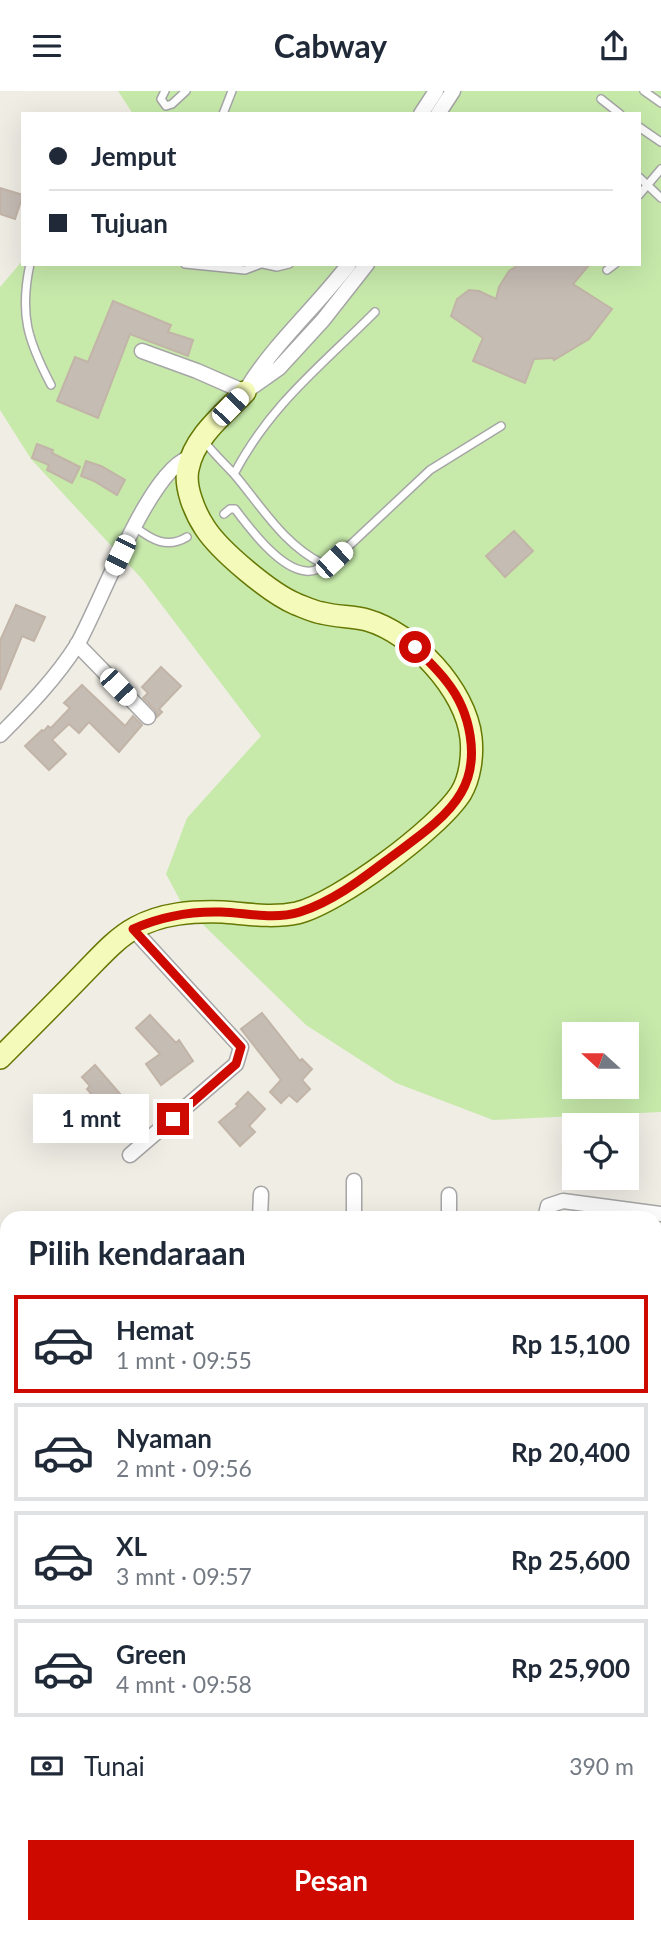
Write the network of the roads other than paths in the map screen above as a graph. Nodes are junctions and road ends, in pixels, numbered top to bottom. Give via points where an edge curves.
1 (165, 91) edge
2 (186, 91) edge
3 (232, 91) edge
4 (436, 91) edge
5 (453, 91) edge
6 (644, 91) edge
7 (601, 99) dead end
8 (661, 103) edge
9 (224, 112) edge
10 (422, 112) edge
11 (439, 112) edge
12 (617, 112) edge
13 (641, 129) edge
14 (661, 142) edge
15 (661, 169) edge
16 (641, 178) edge
17 (649, 184) junction
18 (641, 193) edge
19 (661, 198) edge
20 (30, 266) edge
21 (205, 266) edge
22 (256, 266) edge
23 (347, 266) edge
24 (365, 266) edge
25 (612, 266) edge
26 (607, 270) dead end
27 (375, 312) dead end
28 (142, 351) dead end
29 (51, 385) dead end
30 (245, 392) junction
31 (501, 426) dead end
32 (197, 447) junction
33 (234, 474) junction
34 (224, 514) dead end
35 (135, 527) junction
36 (187, 537) dead end
37 (334, 560) junction
38 (77, 644) junction
39 (148, 717) dead end
40 (0, 734) edge
41 (133, 929) junction
42 (0, 1058) edge
43 (130, 1155) dead end
44 (354, 1181) dead end
45 (261, 1194) dead end
46 (449, 1195) dead end
47 (260, 1211) edge
48 (354, 1211) edge
49 (449, 1211) edge
50 (547, 1211) edge
51 (638, 1211) edge

1 - 2 lane via 162,104 169,106
3 - 9 lane
4 - 10 street
5 - 11 street
6 - 8 lane
7 - 12 lane
13 - 14 lane
15 - 17 lane
16 - 17 lane
17 - 18 lane
17 - 19 lane
20 - 29 lane via 25,313 31,346
21 - 22 lane via 245,270
23 - 30 street via 266,358
24 - 30 street via 279,368
25 - 26 lane
27 - 33 lane via 302,380 250,442
28 - 30 street
30 - 32 street
31 - 37 lane via 430,470
32 - 33 lane
32 - 35 street via 170,470
32 - 41 street via 188,469 190,496 205,528 262,583 292,603 374,622 415,647 449,684 465,712 471,738 470,766 450,809 328,900 299,912 271,916 184,913
33 - 37 lane via 298,549 323,564
34 - 37 lane via 235,509 255,535 292,567 307,571
35 - 36 lane via 161,543 177,543
35 - 38 street
38 - 39 street
38 - 40 street via 40,694
41 - 42 street
41 - 43 street via 241,1047 236,1064
44 - 48 street
45 - 47 street
46 - 49 street
50 - 51 street via 548,1206 563,1201

